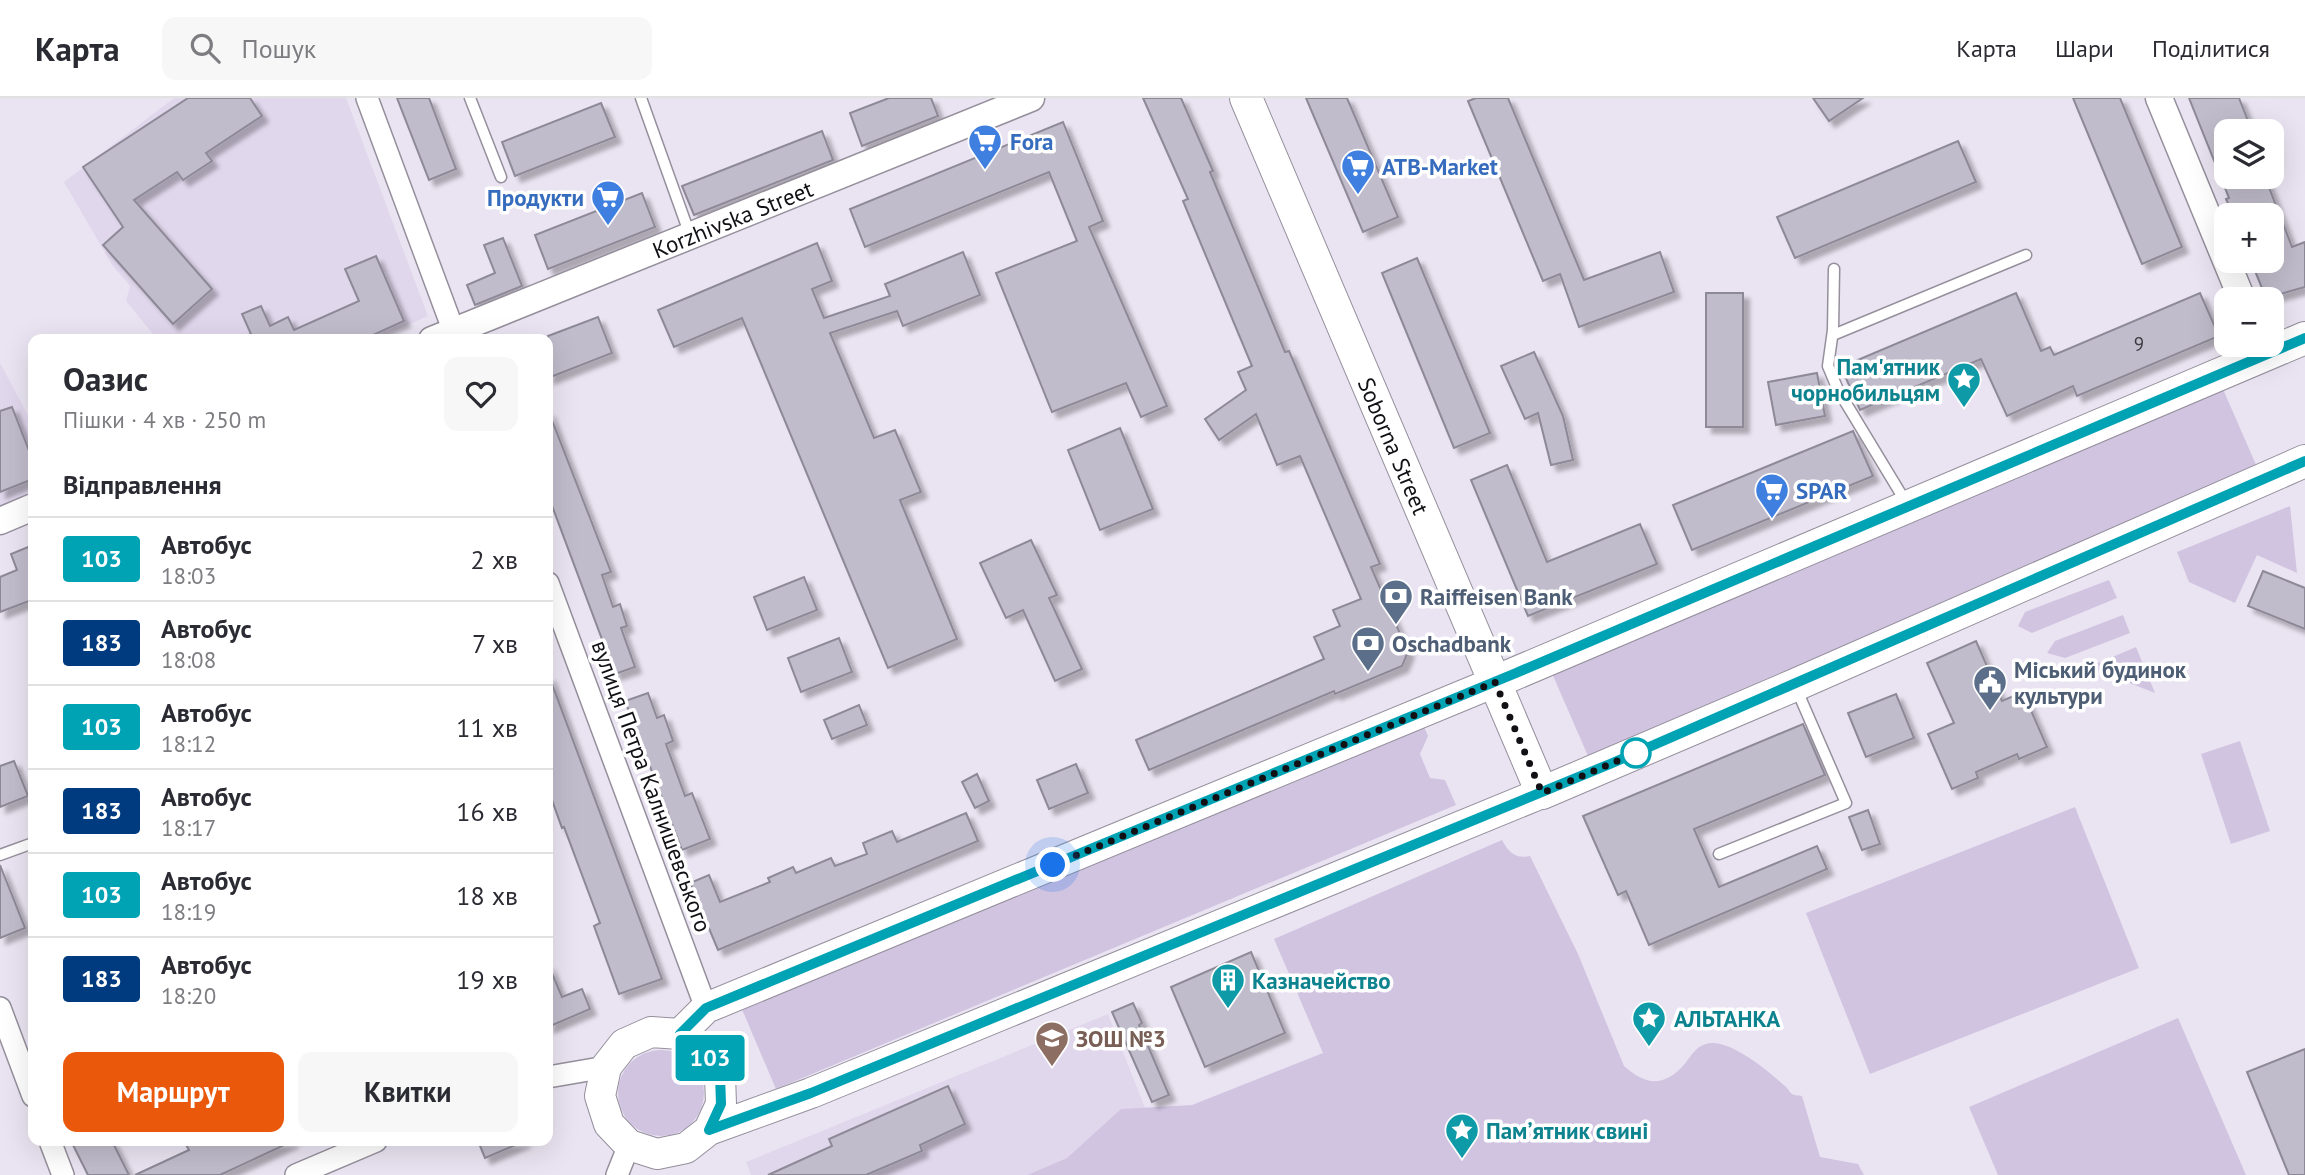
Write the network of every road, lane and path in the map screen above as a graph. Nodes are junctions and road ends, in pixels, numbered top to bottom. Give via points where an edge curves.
1 (367, 98) edge
2 (470, 98) edge
3 (641, 98) edge
4 (1031, 98) edge
5 (1246, 98) edge
6 (2159, 98) edge
7 (500, 177) dead end
8 (690, 235) junction
9 (2026, 255) dead end
10 (1834, 270) dead end
11 (2237, 287) edge
12 (447, 334) edge
13 (453, 334) edge
14 (1833, 335) junction
15 (2305, 338) edge
16 (2284, 343) edge
17 (2244, 357) edge
18 (2305, 461) edge
19 (1909, 508) junction
20 (28, 509) edge
21 (0, 520) edge
22 (553, 596) edge
23 (1495, 682) junction
24 (1795, 685) junction
25 (1542, 793) junction
26 (28, 845) edge
27 (1719, 854) dead end
28 (0, 855) edge
29 (0, 1008) edge
30 (706, 1008) junction
31 (680, 1034) junction
32 (606, 1067) junction
33 (553, 1076) edge
34 (28, 1083) edge
35 (709, 1130) junction
36 (629, 1145) junction
37 (52, 1146) edge
38 (364, 1146) edge
39 (63, 1175) edge
40 (296, 1175) edge
41 (617, 1175) edge

1 - 12 street
2 - 7 lane
3 - 8 lane
4 - 8 street, Korzhivska Street
5 - 23 main road, Soborna Street
6 - 11 street
8 - 13 street, Korzhivska Street
9 - 14 lane
10 - 14 lane
14 - 19 lane via 1828,366 1838,390
15 - 16 main road
17 - 19 main road
18 - 24 main road
19 - 23 main road
20 - 21 street
22 - 30 street, вулиця Петра Калнишевського
23 - 25 main road, Soborna Street
23 - 30 main road
24 - 25 main road
24 - 27 lane via 1846,803
25 - 35 main road via 811,1093
26 - 28 lane
29 - 34 street
30 - 31 main road
31 - 32 main road via 651,1032 624,1044
31 - 35 main road via 705,1050 720,1075 721,1104
32 - 33 street
32 - 36 main road via 600,1096 609,1124
35 - 36 main road via 686,1148 657,1154
36 - 41 street
37 - 39 street
38 - 40 street

